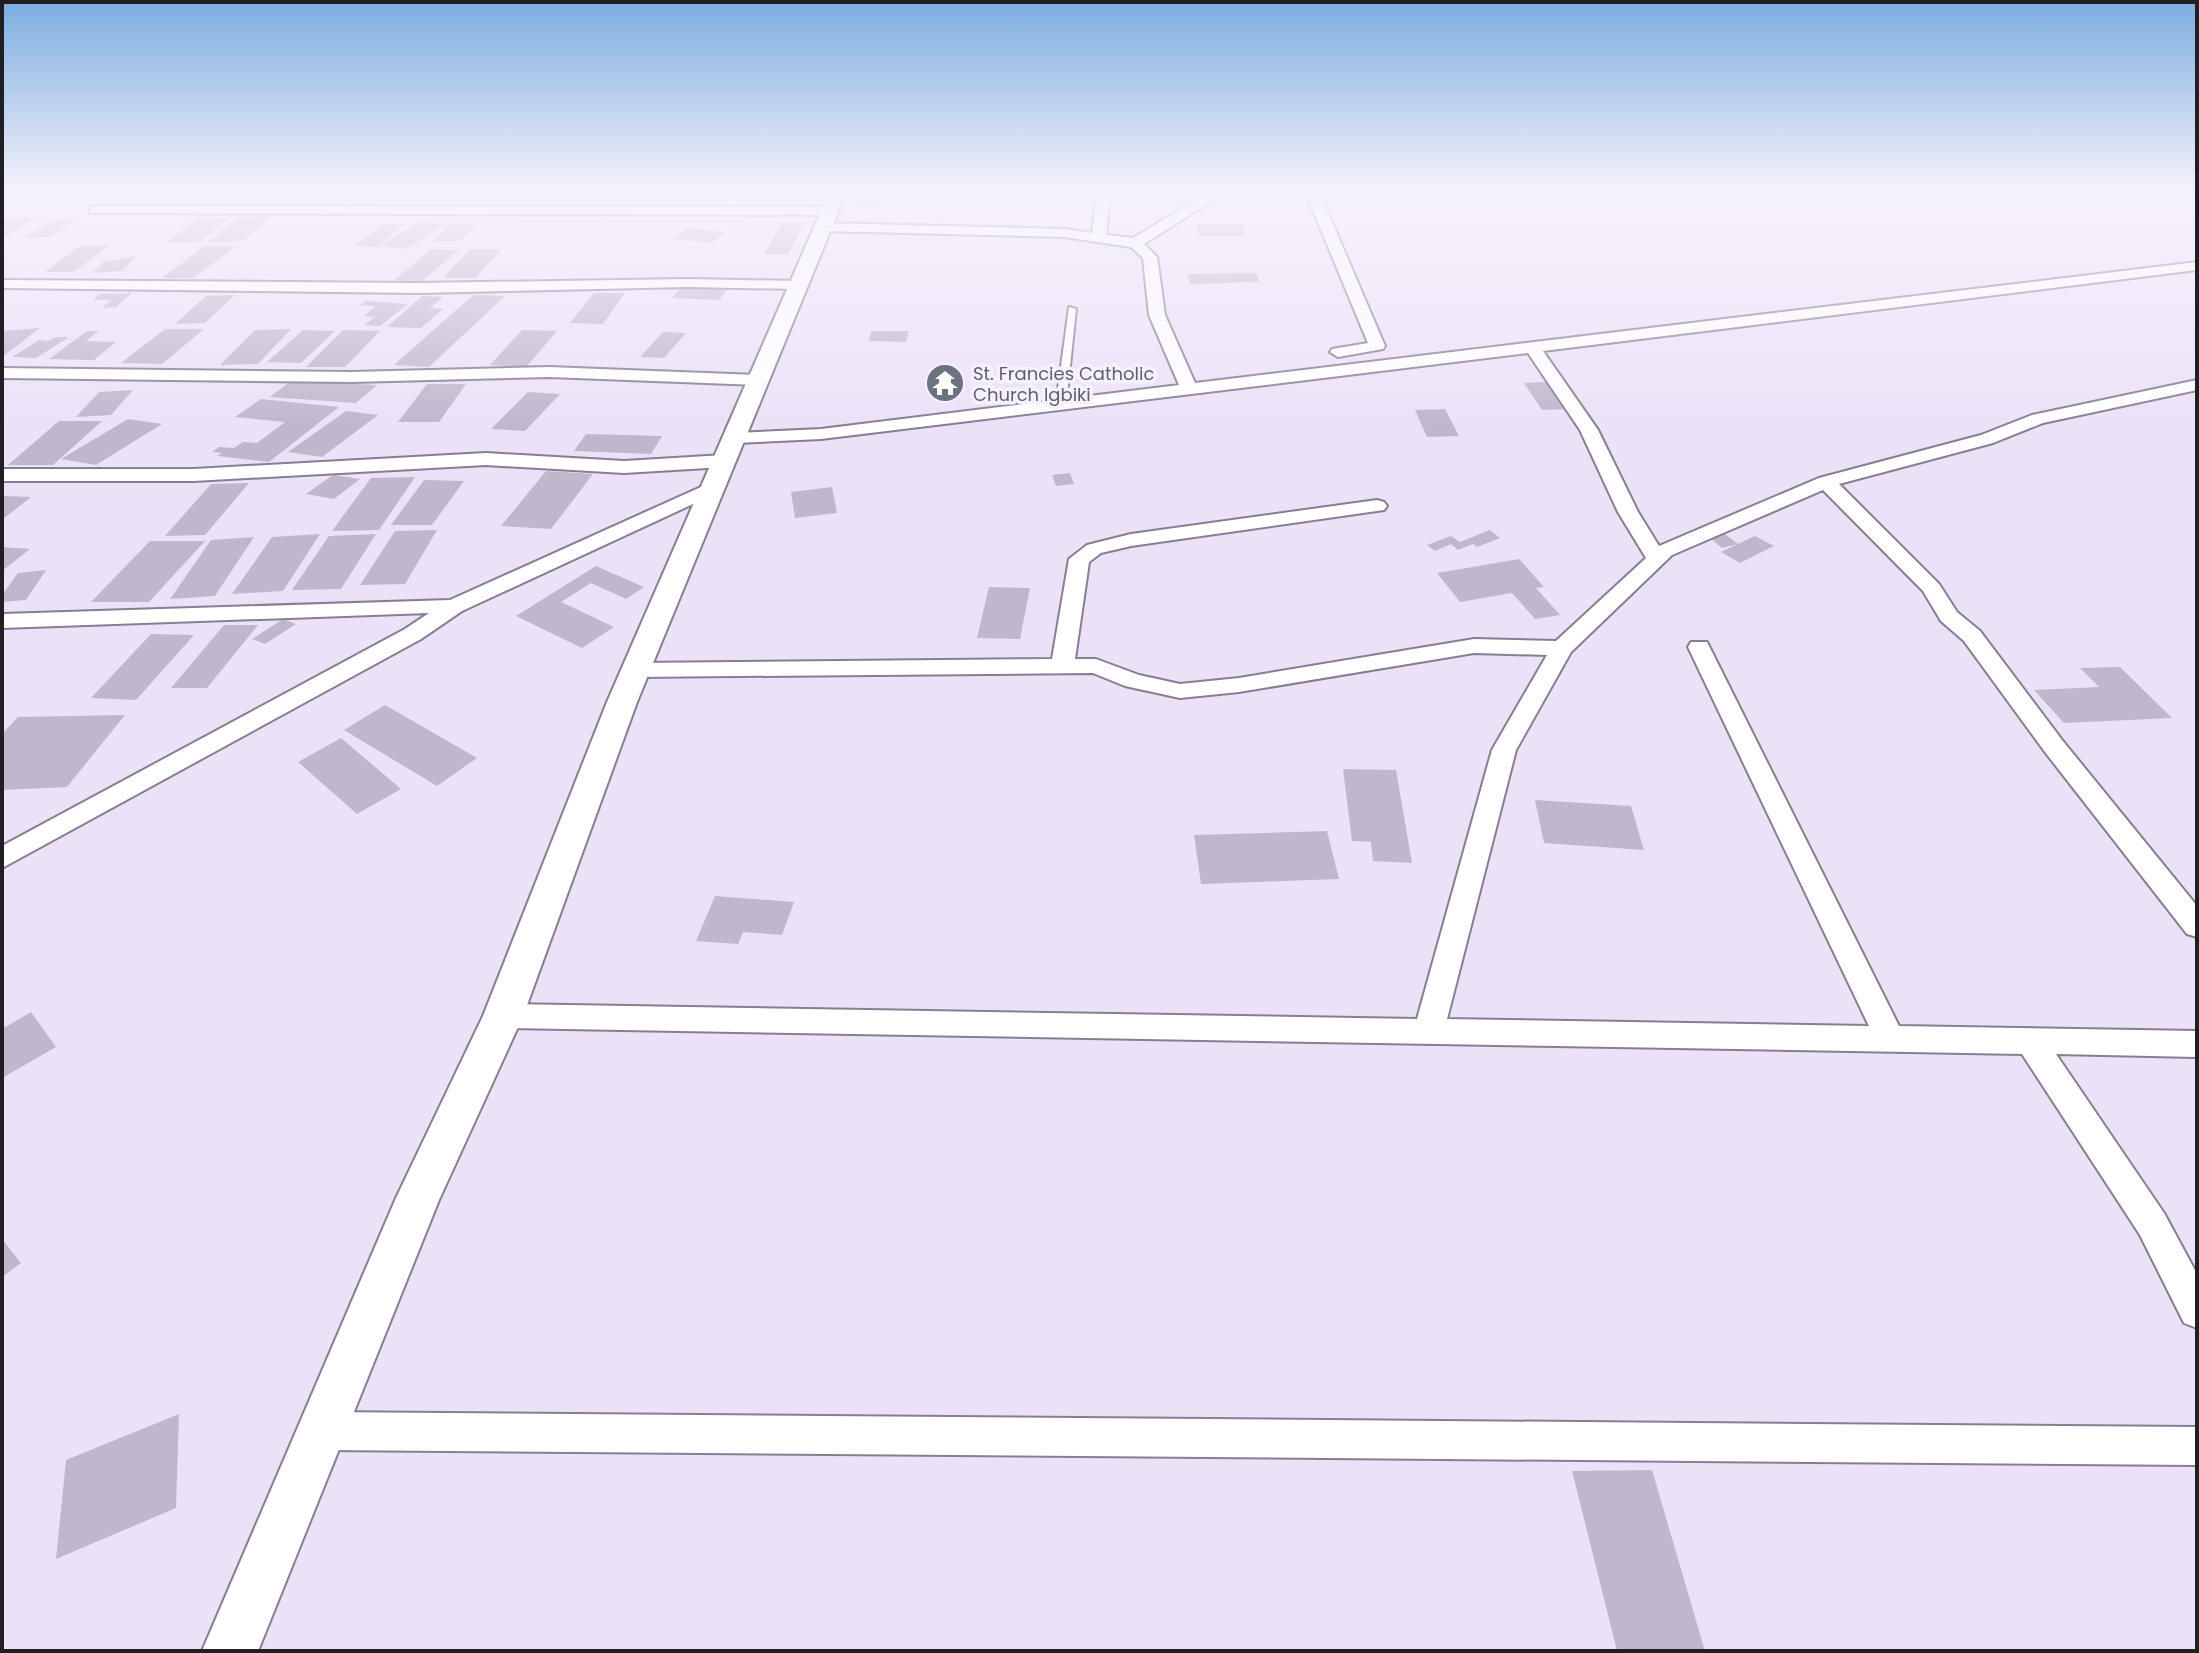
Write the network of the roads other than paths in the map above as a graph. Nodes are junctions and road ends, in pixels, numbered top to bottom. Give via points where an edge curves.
1 (805, 270) edge
2 (1152, 270) edge
3 (1345, 270) edge
4 (2165, 270) edge
5 (2166, 270) edge
6 (2197, 282) edge
7 (2, 284) edge
8 (799, 285) junction
9 (1072, 309) dead end
10 (1532, 347) junction
11 (1328, 353) dead end
12 (2, 373) edge
13 (758, 380) junction
14 (2197, 385) edge
15 (1189, 388) junction
16 (1061, 404) junction
17 (724, 462) junction
18 (2, 475) edge
19 (1826, 482) junction
20 (1377, 506) dead end
21 (1657, 559) junction
22 (454, 606) junction
23 (2, 621) edge
24 (1699, 647) dead end
25 (1562, 648) junction
26 (1062, 667) junction
27 (635, 670) junction
28 (2, 834) edge
29 (38, 838) junction
30 (2, 858) edge
31 (2197, 926) edge
32 (503, 1016) junction
33 (1429, 1031) junction
34 (1890, 1038) junction
35 (2030, 1041) junction
36 (2197, 1044) edge
37 (2197, 1310) edge
38 (321, 1431) junction
39 (2197, 1446) edge
40 (230, 1651) edge

1 - 8 street
2 - 15 street via 1157,315 1187,370
3 - 11 street via 1377,346
4 - 10 street
5 - 6 street
7 - 8 street
8 - 13 street
9 - 16 lane
10 - 15 street
10 - 21 street via 1589,430
12 - 13 street via 352,377 549,372
13 - 17 street
14 - 19 street via 2038,419 1987,439
15 - 16 street
16 - 17 street via 821,434
17 - 18 street via 624,467 486,459 194,475
17 - 22 street
17 - 27 street
19 - 21 street
19 - 31 street via 1932,588
20 - 26 street via 1094,549 1079,559
21 - 25 street
22 - 23 street
22 - 29 street via 413,634
24 - 34 street
25 - 26 street via 1474,646 1180,691 1096,666
25 - 33 street via 1504,750
26 - 27 street
27 - 32 street
28 - 29 street
29 - 30 street
32 - 33 street
32 - 38 street via 418,1198
33 - 34 street
34 - 35 street
35 - 36 street
35 - 37 street via 2152,1224
38 - 39 street
38 - 40 street

